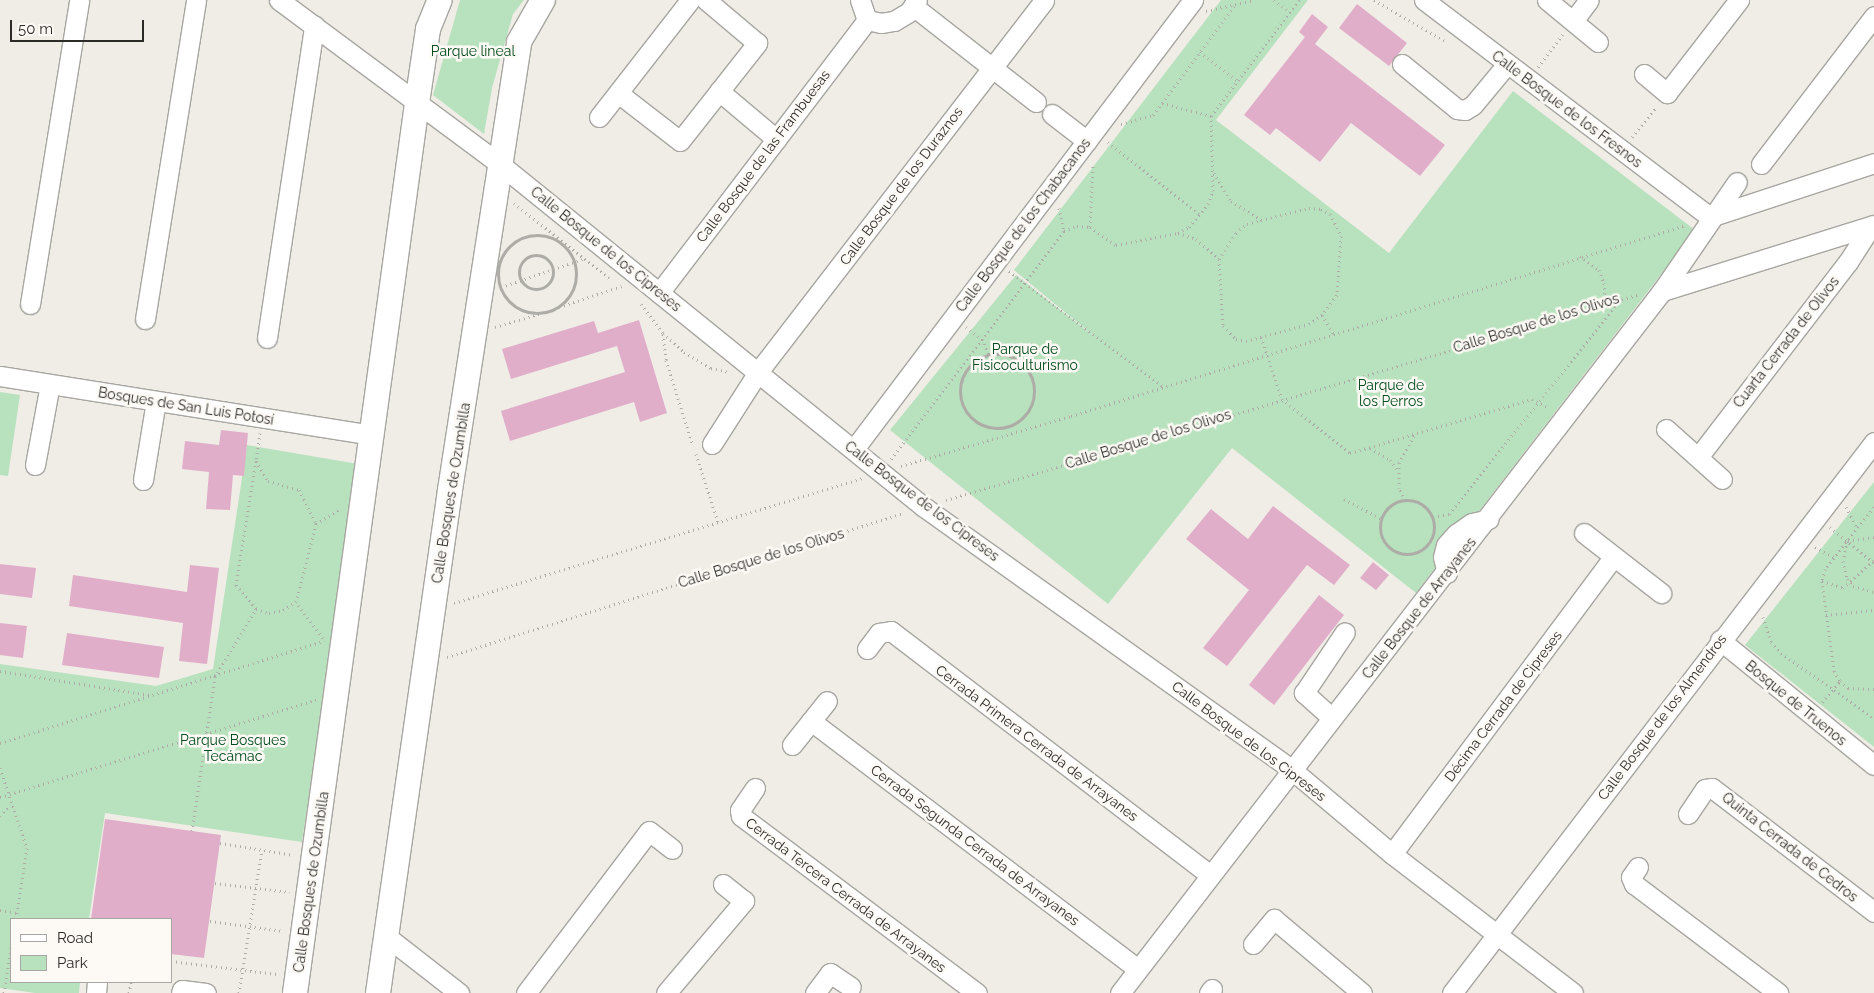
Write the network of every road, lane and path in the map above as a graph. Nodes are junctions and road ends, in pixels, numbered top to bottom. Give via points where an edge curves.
1 (79, 0) edge
2 (196, 0) edge
3 (279, 0) edge
4 (440, 0) edge
5 (542, 0) edge
6 (690, 0) edge
7 (706, 0) edge
8 (860, 0) edge
9 (1044, 0) edge
10 (1254, 0) edge
11 (1274, 0) edge
12 (1299, 0) edge
13 (1374, 0) edge
14 (1424, 0) edge
15 (1547, 0) edge
16 (1589, 0) edge
17 (1739, 0) edge
18 (915, 3) edge
19 (1234, 6) junction
20 (1188, 7) edge
21 (1290, 12) junction
22 (1874, 16) edge
23 (868, 20) junction
24 (1573, 21) junction
25 (314, 26) junction
26 (1447, 42) dead end
27 (1598, 42) dead end
28 (1200, 52) junction
29 (1402, 64) dead end
30 (1507, 64) junction
31 (992, 68) junction
32 (1644, 74) dead end
33 (1237, 80) junction
34 (1528, 80) junction
35 (719, 91) junction
36 (618, 93) junction
37 (1667, 93) junction
38 (1036, 102) dead end
39 (417, 103) junction
40 (1162, 103) junction
41 (1052, 114) dead end
42 (1211, 116) junction
43 (599, 117) dead end
44 (1090, 136) junction
45 (776, 139) junction
46 (1621, 151) junction
47 (1874, 163) edge
48 (1760, 164) dead end
49 (501, 165) junction
50 (1212, 170) junction
51 (1738, 182) dead end
52 (512, 197) dead end
53 (1199, 214) junction
54 (1710, 217) junction
55 (1260, 220) junction
56 (1873, 226) edge
57 (1090, 227) junction
58 (1178, 233) junction
59 (560, 242) junction
60 (608, 251) junction
61 (1580, 256) junction
62 (583, 259) junction
63 (1219, 259) junction
64 (996, 261) junction
65 (574, 262) junction
66 (552, 269) junction
67 (643, 279) junction
68 (520, 280) junction
69 (1025, 283) junction
70 (621, 287) junction
71 (491, 290) junction
72 (1662, 291) junction
73 (628, 292) dead end
74 (659, 293) junction
75 (636, 297) dead end
76 (1622, 297) junction
77 (30, 304) dead end
78 (1597, 305) junction
79 (549, 311) junction
80 (1322, 316) junction
81 (953, 318) junction
82 (145, 319) dead end
83 (475, 333) junction
84 (663, 333) junction
85 (1334, 334) junction
86 (1261, 337) junction
87 (267, 338) dead end
88 (982, 339) junction
89 (989, 355) junction
90 (1267, 355) junction
91 (758, 372) junction
92 (0, 376) edge
93 (50, 384) junction
94 (1164, 387) junction
95 (1282, 399) junction
96 (156, 401) junction
97 (1538, 402) junction
98 (1566, 417) junction
99 (262, 418) junction
100 (1007, 427) junction
101 (1666, 429) dead end
102 (373, 434) junction
103 (1415, 434) junction
104 (1008, 435) junction
105 (1874, 442) edge
106 (712, 444) dead end
107 (1369, 447) junction
108 (854, 450) junction
109 (1699, 456) junction
110 (256, 461) junction
111 (35, 465) dead end
112 (1398, 471) junction
113 (882, 472) junction
114 (1722, 479) dead end
115 (143, 480) dead end
116 (364, 494) junction
117 (1344, 499) dead end
118 (1405, 500) junction
119 (924, 507) junction
120 (1874, 507) edge
121 (1450, 514) dead end
122 (1816, 515) junction
123 (1382, 519) junction
124 (718, 522) junction
125 (316, 524) junction
126 (1584, 533) dead end
127 (1874, 537) edge
128 (1847, 541) junction
129 (1613, 558) junction
130 (1873, 561) edge
131 (1822, 581) junction
132 (1849, 581) junction
133 (1759, 589) junction
134 (1874, 592) edge
135 (1660, 593) dead end
136 (296, 602) junction
137 (256, 609) junction
138 (433, 609) junction
139 (1874, 610) edge
140 (1826, 615) junction
141 (1345, 632) dead end
142 (336, 637) junction
143 (1720, 640) junction
144 (867, 650) dead end
145 (342, 662) junction
146 (425, 664) junction
147 (0, 671) edge
148 (214, 677) junction
149 (1840, 681) junction
150 (1833, 689) junction
151 (1874, 689) edge
152 (338, 693) junction
153 (150, 695) junction
154 (827, 701) dead end
155 (1811, 716) junction
156 (1332, 718) junction
157 (1874, 718) edge
158 (811, 721) junction
159 (204, 734) junction
160 (0, 743) edge
161 (792, 745) dead end
162 (1874, 765) edge
163 (0, 768) edge
164 (1291, 769) junction
165 (756, 788) dead end
166 (8, 795) junction
167 (0, 797) edge
168 (10, 804) junction
169 (1688, 814) dead end
170 (0, 816) edge
171 (192, 831) dead end
172 (220, 843) dead end
173 (672, 849) dead end
174 (262, 850) junction
175 (1392, 854) junction
176 (315, 858) junction
177 (1638, 867) dead end
178 (1210, 875) junction
179 (215, 883) dead end
180 (723, 884) dead end
181 (256, 888) junction
182 (310, 895) junction
183 (0, 910) edge
184 (1874, 912) edge
185 (17, 913) junction
186 (16, 918) edge
187 (210, 921) dead end
188 (250, 927) junction
189 (304, 934) junction
190 (1498, 935) junction
191 (386, 936) junction
192 (1254, 944) dead end
193 (10, 954) edge
194 (172, 961) edge
195 (1138, 969) junction
196 (243, 970) junction
197 (296, 985) edge
198 (851, 987) dead end
199 (4, 993) edge
200 (182, 993) edge
201 (206, 993) edge
202 (239, 993) edge
203 (378, 993) edge
204 (459, 993) edge
205 (526, 993) edge
206 (666, 993) edge
207 (815, 993) edge
208 (977, 993) edge
209 (1120, 993) edge
210 (1362, 993) edge
211 (1452, 993) edge
212 (1573, 993) edge
213 (1778, 993) edge

1 - 77 street
2 - 82 street
3 - 25 street, Calle Bosque de los Cipreses
4 - 39 main road, Calle Bosques de Ozumbilla via 428,30
5 - 49 main road, Calle Bosques de Ozumbilla via 519,42
6 - 36 street
7 - 35 street via 757,43
8 - 23 street
9 - 31 street, Calle Bosque de los Duraznos
10 - 19 path
11 - 21 path
12 - 21 path
13 - 26 path
14 - 30 street, Calle Bosque de los Fresnos
15 - 24 street
16 - 24 street
17 - 37 street
18 - 23 street via 894,21 880,23
18 - 31 street
19 - 20 path
19 - 28 path
20 - 44 street, Calle Bosque de los Chabacanos
21 - 33 path
22 - 48 street
23 - 45 street, Calle Bosque de las Frambuesas
24 - 27 street
24 - 34 path
25 - 39 street, Calle Bosque de los Cipreses
25 - 87 street
28 - 33 path
28 - 40 path
29 - 30 street via 1457,109 1465,110 1473,105
30 - 34 street, Calle Bosque de los Fresnos
31 - 38 street
31 - 91 street, Calle Bosque de los Duraznos
32 - 37 street
33 - 42 path
34 - 46 street, Calle Bosque de los Fresnos
35 - 36 street via 680,141
35 - 45 street
36 - 43 street
37 - 46 path
39 - 49 street, Calle Bosque de los Cipreses
39 - 102 main road, Calle Bosques de Ozumbilla
40 - 42 path
40 - 44 path via 1154,116
41 - 44 street
42 - 50 path
44 - 53 path
44 - 57 path
44 - 64 street, Calle Bosque de los Chabacanos
45 - 74 street, Calle Bosque de las Frambuesas
46 - 54 street, Calle Bosque de los Fresnos
47 - 54 street
49 - 60 street, Calle Bosque de los Cipreses
49 - 71 main road, Calle Bosques de Ozumbilla
50 - 53 path via 1213,192
50 - 55 path via 1231,202
51 - 54 street, Calle Bosque de Arrayanes
52 - 59 path via 515,205
53 - 58 path via 1189,227
54 - 61 path
54 - 72 street, Calle Bosque de Arrayanes
55 - 63 path via 1246,224 1236,233
55 - 80 path via 1321,208 1337,224 1341,236 1337,295
56 - 72 street
56 - 109 street, Cuarta Cerrada de Olivos
57 - 58 path via 1116,245
57 - 69 path via 1077,226 1064,232
58 - 63 path via 1196,239
59 - 62 path
59 - 65 path
59 - 71 path via 537,235 512,244 498,266
60 - 62 path
60 - 67 street, Calle Bosque de los Cipreses
61 - 78 path via 1599,270 1604,283 1604,293
61 - 85 path
62 - 65 path
62 - 70 path
63 - 86 path via 1223,326 1236,339 1246,341
64 - 69 path
64 - 81 street, Calle Bosque de los Chabacanos
65 - 66 path
65 - 79 path via 574,285 560,305
66 - 68 path
66 - 68 path via 549,284 539,289 529,288
66 - 68 path via 545,258 528,257 520,266
67 - 70 path
67 - 74 street, Calle Bosque de los Cipreses
68 - 71 path
69 - 88 path
69 - 94 path
70 - 73 path
70 - 79 path
71 - 79 path via 522,310
71 - 83 main road, Calle Bosques de Ozumbilla
72 - 76 path, Calle Bosque de los Olivos
72 - 98 street, Calle Bosque de Arrayanes
74 - 91 street, Calle Bosque de los Cipreses
75 - 84 path
76 - 78 path, Calle Bosque de los Olivos
76 - 97 path
78 - 95 path, Calle Bosque de los Olivos
79 - 83 path
80 - 85 path
80 - 86 path via 1309,324
81 - 88 path
81 - 108 street, Calle Bosque de los Chabacanos
83 - 138 main road, Calle Bosques de Ozumbilla
84 - 91 path via 684,352 711,368 738,375
84 - 124 path via 666,360
85 - 90 path
86 - 90 path
88 - 89 path
88 - 113 path
89 - 100 path via 1014,358 1024,365 1033,382 1033,401 1028,412
89 - 100 path via 968,368 961,384 961,401 974,420 990,427
90 - 94 path
90 - 95 path
91 - 106 street, Calle Bosque de los Duraznos
91 - 108 street, Calle Bosque de los Cipreses
92 - 93 street, Bosques de San Luis Potosí
93 - 96 street, Bosques de San Luis Potosí
93 - 111 street
94 - 104 path
95 - 107 path via 1350,453
95 - 119 path, Calle Bosque de los Olivos
96 - 99 street, Bosques de San Luis Potosí
96 - 115 street
97 - 98 path
97 - 103 path via 1532,399
97 - 121 path
98 - 156 street, Calle Bosque de Arrayanes via 1448,573
99 - 102 street, Bosques de San Luis Potosí
99 - 110 path
100 - 104 path
101 - 109 street
102 - 116 main road, Calle Bosques de Ozumbilla
103 - 107 path
103 - 112 path
104 - 113 path
105 - 122 street, Calle Bosque de los Almendros
107 - 112 path via 1390,460
108 - 113 street, Calle Bosque de los Cipreses
109 - 114 street
110 - 125 path via 268,481 299,490
110 - 137 path via 236,585
112 - 118 path via 1399,488
113 - 119 street, Calle Bosque de los Cipreses
113 - 124 path
116 - 125 path
116 - 142 main road, Calle Bosques de Ozumbilla
117 - 123 path
118 - 123 path via 1389,507
118 - 123 path via 1422,504 1433,517 1434,534 1424,549 1406,554 1390,548 1380,532
119 - 146 path, Calle Bosque de los Olivos
119 - 164 street, Calle Bosque de los Cipreses
120 - 128 path
122 - 128 path
122 - 133 street, Calle Bosque de los Almendros
124 - 138 path
125 - 136 path
126 - 129 street
127 - 128 path
128 - 130 path
128 - 131 path via 1825,569
128 - 132 path via 1843,561
129 - 135 street
129 - 175 street, Décima Cerrada de Cipreses
130 - 132 path
131 - 132 path via 1843,588
131 - 140 path
132 - 134 path via 1862,590
133 - 143 street, Calle Bosque de los Almendros
133 - 150 path via 1765,629 1771,642
136 - 137 path via 276,612
136 - 142 path
137 - 148 path
138 - 146 main road, Calle Bosques de Ozumbilla
139 - 140 path
140 - 149 path via 1834,671
141 - 156 street via 1304,693
142 - 145 main road, Calle Bosques de Ozumbilla
142 - 145 path
142 - 148 path
143 - 155 street, Bosque de Truenos
143 - 190 street, Calle Bosque de los Almendros
144 - 178 street, Cerrada Primera Cerrada de Arrayanes via 879,633 890,631
145 - 152 main road, Calle Bosques de Ozumbilla
146 - 191 main road, Calle Bosques de Ozumbilla
147 - 153 path
148 - 153 path
148 - 159 path
149 - 150 path
149 - 151 path via 1858,690
150 - 155 path
150 - 157 path
152 - 159 path
152 - 176 main road, Calle Bosques de Ozumbilla
153 - 160 path
154 - 158 street
155 - 162 street, Bosque de Truenos
156 - 164 street, Calle Bosque de Arrayanes
158 - 161 street
158 - 195 street, Cerrada Segunda Cerrada de Arrayanes
159 - 166 path
159 - 171 path
163 - 166 path
164 - 175 street, Calle Bosque de los Cipreses
164 - 178 street, Calle Bosque de Arrayanes
165 - 208 street, Cerrada Tercera Cerrada de Arrayanes via 740,810 741,816
166 - 167 path
166 - 168 path
168 - 170 path
168 - 185 path via 27,848
169 - 184 street, Quinta Cerrada de Cedros via 1705,789 1712,788
172 - 174 path
173 - 205 street via 649,831
174 - 176 path
174 - 181 path
175 - 190 street, Calle Bosque de los Cipreses
176 - 182 main road, Calle Bosques de Ozumbilla
177 - 213 street via 1631,877 1634,884
178 - 195 street, Calle Bosque de Arrayanes
179 - 181 path
180 - 206 street via 744,901
181 - 182 path
181 - 188 path
182 - 189 main road, Calle Bosques de Ozumbilla
183 - 185 path
185 - 186 path
187 - 188 path
188 - 189 path
188 - 196 path
189 - 197 main road, Calle Bosques de Ozumbilla
190 - 211 street, Calle Bosque de los Almendros
190 - 212 street, Calle Bosque de los Cipreses
191 - 203 main road, Calle Bosques de Ozumbilla
191 - 204 street
192 - 210 street via 1274,919
193 - 199 path
194 - 196 path
195 - 209 street, Calle Bosque de Arrayanes
196 - 197 path
196 - 202 path
198 - 207 street via 830,973
200 - 201 street via 182,990

